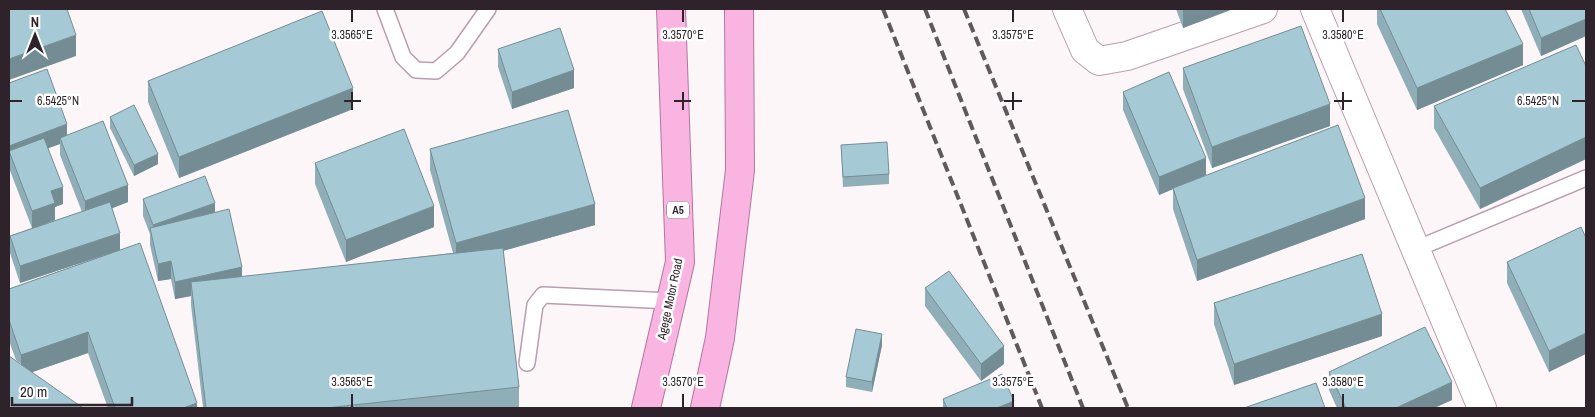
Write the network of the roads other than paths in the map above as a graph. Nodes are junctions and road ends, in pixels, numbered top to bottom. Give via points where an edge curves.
1 (384, 9) edge
2 (488, 9) edge
3 (671, 9) edge
4 (739, 9) edge
5 (1067, 9) edge
6 (1263, 9) edge
7 (1315, 9) edge
8 (1586, 178) edge
9 (1416, 249) junction
10 (672, 300) junction
11 (527, 363) dead end
12 (646, 408) edge
13 (705, 408) edge
14 (1482, 408) edge

1 - 2 lane via 403,57 416,70 436,71 458,53
3 - 10 highway, Agege Motor Road / A5 via 680,262
4 - 13 highway via 740,170 720,338
5 - 6 street via 1085,50 1100,61 1127,56
7 - 9 street
8 - 9 lane
9 - 14 street
10 - 11 lane via 543,295 535,305
10 - 12 highway, Agege Motor Road / A5

